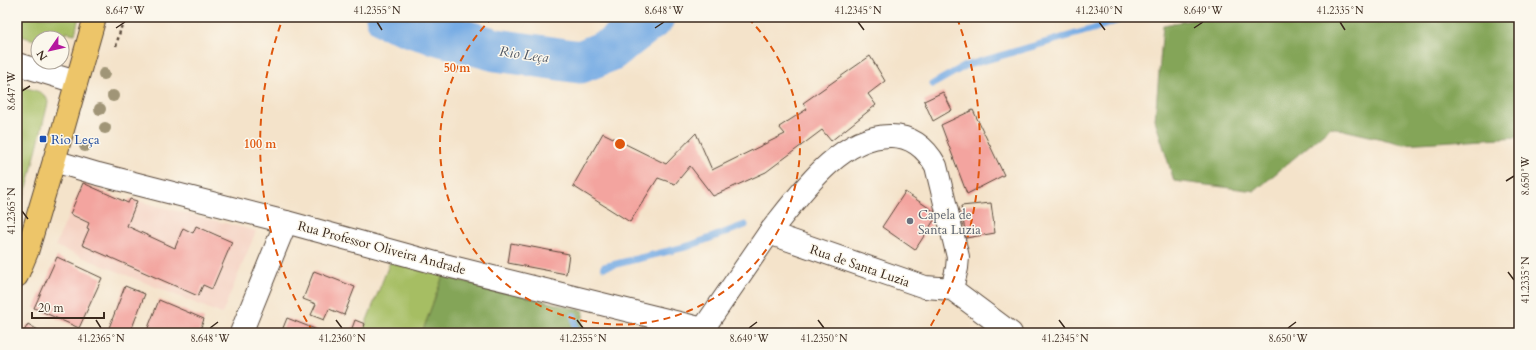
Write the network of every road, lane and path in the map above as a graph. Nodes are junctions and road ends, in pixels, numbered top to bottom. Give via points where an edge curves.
1 (95, 17) edge
2 (124, 17) edge
3 (116, 46) dead end
4 (17, 64) edge
5 (76, 82) junction
6 (54, 161) junction
7 (286, 222) junction
8 (769, 233) junction
9 (17, 276) edge
10 (952, 289) junction
11 (706, 331) edge
12 (241, 333) edge
13 (1011, 333) edge

1 - 5 main road
2 - 3 path
4 - 5 street
5 - 6 main road
6 - 7 street, Rua Professor Oliveira Andrade
6 - 9 main road via 27,252
7 - 11 street, Rua Professor Oliveira Andrade via 436,263
7 - 12 street
8 - 10 street, Rua de Santa Luzia via 925,287
8 - 10 street via 804,188 826,166 858,143 873,138 898,136 921,146 936,166 958,257 958,268
8 - 11 street
10 - 13 street

